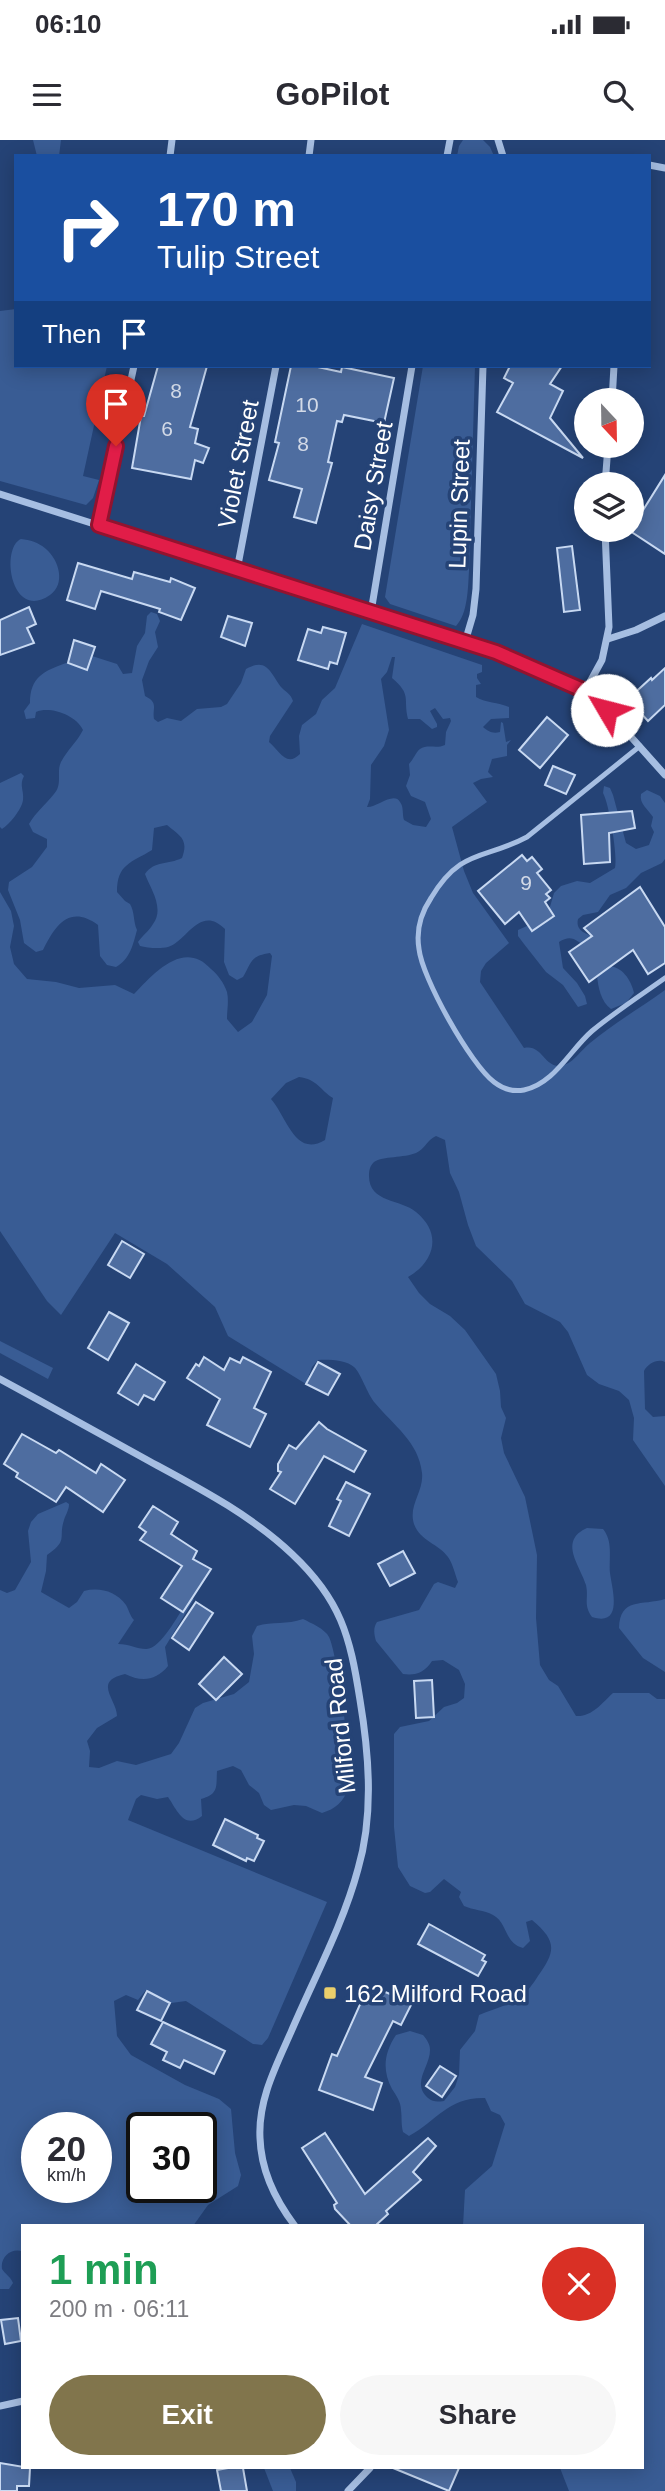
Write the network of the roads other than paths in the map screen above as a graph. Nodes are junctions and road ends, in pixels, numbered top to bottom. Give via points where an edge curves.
1 (134, 368) edge
2 (276, 368) edge
3 (412, 368) edge
4 (483, 368) edge
5 (614, 368) edge
6 (612, 388) edge
7 (0, 494) edge
8 (99, 525) junction
9 (606, 542) edge
10 (237, 569) junction
11 (371, 612) junction
12 (665, 617) edge
13 (608, 639) junction
14 (465, 642) junction
15 (585, 691) junction
16 (640, 746) junction
17 (665, 775) edge
18 (665, 978) edge
19 (0, 1379) edge
20 (294, 2224) edge
21 (21, 2401) edge
22 (0, 2406) edge
23 (369, 2469) edge
24 (348, 2491) edge

1 - 8 street
2 - 10 street, Violet Street
3 - 11 street, Daisy Street
4 - 14 street, Lupin Street via 476,589
5 - 6 street
7 - 8 street
8 - 10 street
9 - 13 street
10 - 11 street
11 - 14 street
12 - 13 street
13 - 15 street
14 - 15 street
15 - 16 street
16 - 17 street
16 - 18 lane via 527,837 480,853 453,869 423,914 419,951 432,991 481,1068 496,1084 512,1090 545,1080 588,1034
19 - 20 street, Milford Road via 208,1493 272,1536 325,1591 348,1635 362,1709 367,1773 362,1852 348,1901 271,2076 261,2112 264,2165
21 - 22 street
23 - 24 street

